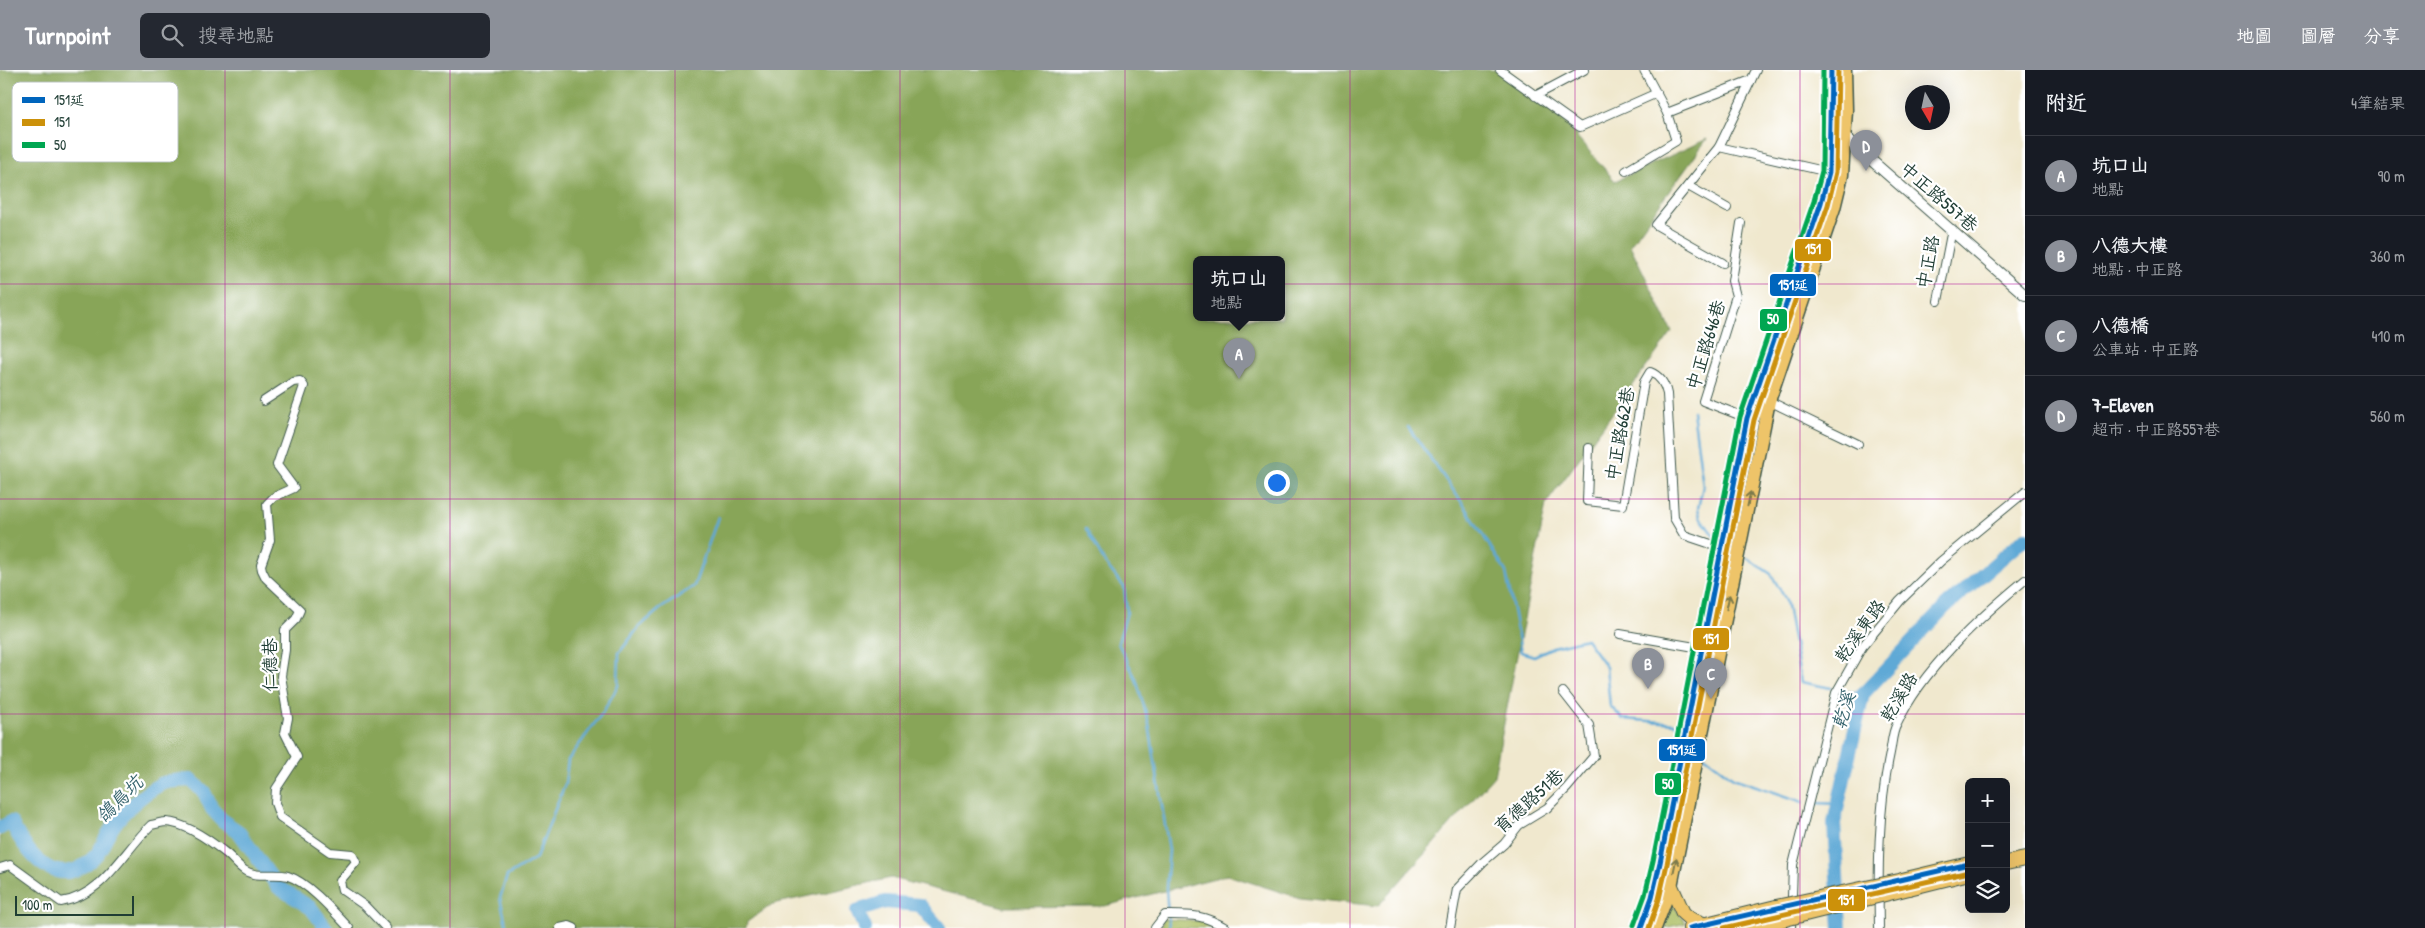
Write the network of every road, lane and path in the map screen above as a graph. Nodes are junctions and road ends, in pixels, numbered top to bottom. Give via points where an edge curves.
1 (1500, 70) edge
2 (1584, 70) edge
3 (1644, 70) edge
4 (1756, 70) edge
5 (1831, 70) edge
6 (1845, 70) edge
7 (1751, 80) junction
8 (1657, 93) junction
9 (1535, 96) junction
10 (1668, 113) junction
11 (1830, 124) junction
12 (1844, 136) junction
13 (1719, 147) junction
14 (1626, 171) dead end
15 (1829, 172) junction
16 (1842, 174) junction
17 (1688, 186) junction
18 (1728, 208) dead end
19 (1741, 222) dead end
20 (1952, 229) junction
21 (1723, 263) dead end
22 (2025, 295) edge
23 (1938, 300) dead end
24 (264, 401) dead end
25 (1770, 401) junction
26 (1747, 418) junction
27 (1742, 443) junction
28 (1858, 444) dead end
29 (1760, 445) junction
30 (1589, 448) dead end
31 (2025, 492) edge
32 (1720, 547) junction
33 (2025, 580) edge
34 (1620, 634) dead end
35 (1701, 648) junction
36 (1718, 651) junction
37 (1563, 692) dead end
38 (2025, 850) edge
39 (2010, 854) edge
40 (2025, 859) edge
41 (2010, 863) edge
42 (1965, 865) edge
43 (0, 868) edge
44 (1965, 874) edge
45 (1671, 886) junction
46 (1783, 918) edge
47 (1707, 925) junction
48 (349, 928) edge
49 (386, 928) edge
50 (560, 928) edge
51 (574, 928) edge
52 (1155, 928) edge
53 (1226, 928) edge
54 (1450, 928) edge
55 (1641, 928) edge
56 (1655, 928) edge
57 (1690, 928) edge
58 (1745, 928) edge
59 (1879, 928) edge

1 - 9 street
2 - 9 street
3 - 8 street
4 - 7 street
5 - 11 main road
6 - 12 main road
7 - 10 street
7 - 13 street
8 - 9 street via 1580,127
8 - 10 street
10 - 14 street via 1676,141
11 - 12 street, 中正路557巷
11 - 15 main road
12 - 16 main road
12 - 20 street, 中正路557巷
13 - 15 street
13 - 17 street
15 - 16 street
15 - 26 main road
16 - 25 main road via 1834,208
17 - 18 street
17 - 21 street via 1656,225
19 - 26 street, 中正路646巷 via 1732,281 1736,296 1703,401
20 - 22 street, 中正路557巷
20 - 23 street, 中正路
24 - 49 street, 仁德巷 via 293,382 300,381 304,386 277,465 294,488 267,504 270,540 261,565 266,578 300,610 284,630 281,676 288,718 285,733 297,757 276,788 275,803 280,816 330,852 352,854 356,862 340,882 342,890 365,906
25 - 28 street
25 - 29 main road
26 - 27 main road
27 - 29 main road
27 - 32 main road
36 -> 29 main road
30 - 32 street, 中正路662巷 via 1587,501 1623,504 1644,382 1650,372 1657,375 1667,394 1674,518 1684,535
31 - 46 street, 乾溪東路 via 1941,561 1900,601 1862,647 1836,693
32 - 35 main road
33 - 59 street, 乾溪路 via 1951,650 1916,690 1896,725 1884,785
34 - 35 street
35 - 36 street
35 - 55 main road via 1652,897
45 -> 36 main road
37 - 54 street, 育德路51巷 via 1589,725 1594,756 1547,808 1519,825 1458,889
38 - 39 highway
40 - 41 highway
42 - 46 highway, bridge
43 - 48 street via 10,865 61,902 75,900 88,893 112,871 151,825 166,822 188,830 226,854 244,871 289,876 325,902
44 - 46 highway, bridge
45 - 47 highway via 1681,910 1690,919
45 - 56 main road
46 - 47 highway
46 - 58 highway
47 - 57 highway
50 - 51 street
52 - 53 street via 1164,915 1185,914 1209,918

